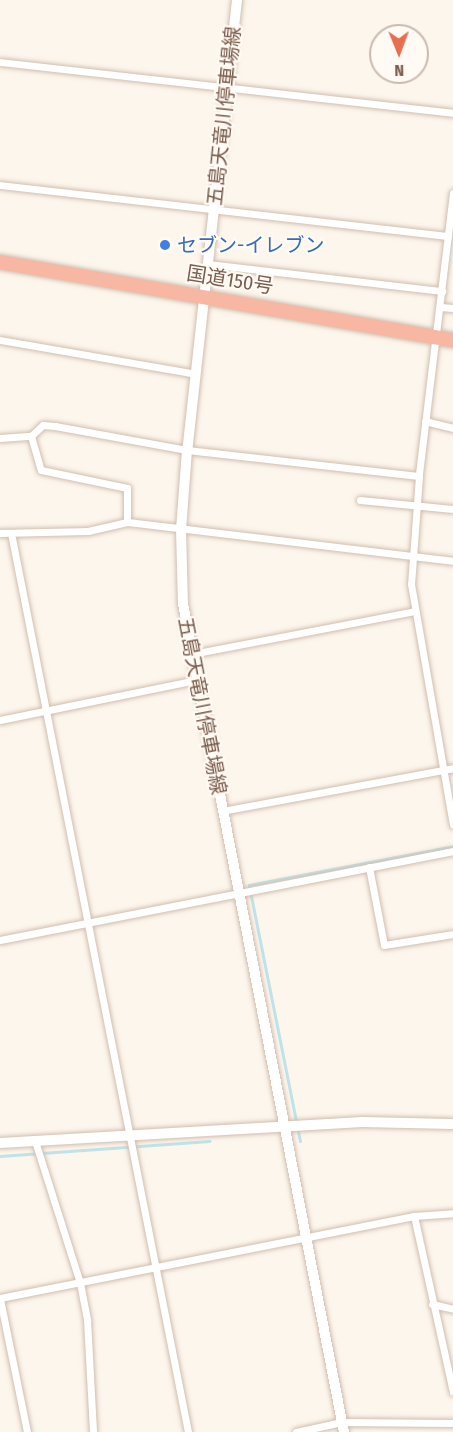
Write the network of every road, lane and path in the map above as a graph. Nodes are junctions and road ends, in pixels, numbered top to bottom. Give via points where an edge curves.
1 (237, 0) edge
2 (0, 62) edge
3 (227, 88) junction
4 (453, 113) edge
5 (0, 185) edge
6 (453, 193) edge
7 (213, 210) junction
8 (448, 236) junction
9 (0, 262) edge
10 (208, 264) junction
11 (442, 291) junction
12 (205, 296) junction
13 (440, 307) junction
14 (453, 308) edge
15 (436, 337) junction
16 (0, 340) edge
17 (453, 340) edge
18 (196, 374) junction
19 (425, 421) junction
20 (453, 428) edge
21 (31, 436) junction
22 (0, 438) edge
23 (187, 450) junction
24 (419, 476) junction
25 (360, 500) dead end
26 (418, 505) junction
27 (453, 508) edge
28 (127, 522) junction
29 (181, 529) junction
30 (0, 533) edge
31 (11, 533) junction
32 (414, 556) junction
33 (453, 561) edge
34 (415, 611) junction
35 (192, 654) junction
36 (197, 680) junction
37 (46, 710) junction
38 (0, 720) edge
39 (453, 768) edge
40 (443, 770) junction
41 (222, 811) junction
42 (453, 824) edge
43 (453, 851) edge
44 (369, 867) junction
45 (238, 891) junction
46 (88, 923) junction
47 (453, 934) edge
48 (0, 940) edge
49 (453, 1124) edge
50 (283, 1126) junction
51 (129, 1135) junction
52 (35, 1141) junction
53 (0, 1143) edge
54 (453, 1213) edge
55 (414, 1216) junction
56 (305, 1236) junction
57 (156, 1269) junction
58 (80, 1283) junction
59 (0, 1299) edge
60 (432, 1304) junction
61 (453, 1309) edge
62 (453, 1392) edge
63 (453, 1423) edge
64 (343, 1427) edge
65 (27, 1432) edge
66 (93, 1432) edge
67 (188, 1432) edge
68 (296, 1432) edge

1 - 3 main road, 五島天竜川停車場線
2 - 3 street
3 - 4 street
3 - 7 main road, 五島天竜川停車場線
5 - 7 street
6 - 8 street
7 - 8 street
7 - 10 main road, 五島天竜川停車場線
8 - 11 street
9 - 12 highway, 国道150号
10 - 11 street
10 - 12 main road, 五島天竜川停車場線
11 - 13 street
12 - 15 highway, 国道150号
12 - 18 main road, 五島天竜川停車場線
13 - 14 street
13 - 15 street
15 - 17 highway, 国道150号
15 - 19 street
16 - 18 street
18 - 23 main road, 五島天竜川停車場線
19 - 20 street
19 - 24 street
21 - 22 street
21 - 23 street via 43,425 55,426
21 - 28 street via 41,470 127,488
23 - 24 street
23 - 29 main road, 五島天竜川停車場線
24 - 26 street
25 - 26 street
26 - 27 street
26 - 32 street
28 - 29 street
28 - 31 street via 88,531
29 - 32 street
29 - 35 main road, 五島天竜川停車場線 via 183,604
30 - 31 street
31 - 37 street
32 - 33 street
32 - 34 street via 411,584
34 - 35 street
34 - 40 street
35 - 36 main road, 五島天竜川停車場線
36 - 37 street
36 - 41 main road, 五島天竜川停車場線
37 - 38 street
37 - 46 street
39 - 40 street
40 - 41 street
40 - 42 street
41 - 45 main road, 五島天竜川停車場線
43 - 44 street
44 - 45 street
44 - 47 street via 384,945
45 - 46 street
45 - 50 main road, 五島天竜川停車場線
46 - 48 street
46 - 51 street
49 - 50 main road via 417,1121
50 - 51 main road
50 - 56 main road, 五島天竜川停車場線
51 - 52 main road
51 - 57 street
52 - 53 main road
52 - 58 street
54 - 55 street
55 - 56 street
55 - 60 street
56 - 57 street
56 - 64 main road, 五島天竜川停車場線
57 - 58 street
57 - 67 street
58 - 59 street
58 - 66 street via 87,1320
59 - 65 street
60 - 61 street
60 - 62 street
63 - 64 street
64 - 68 street

